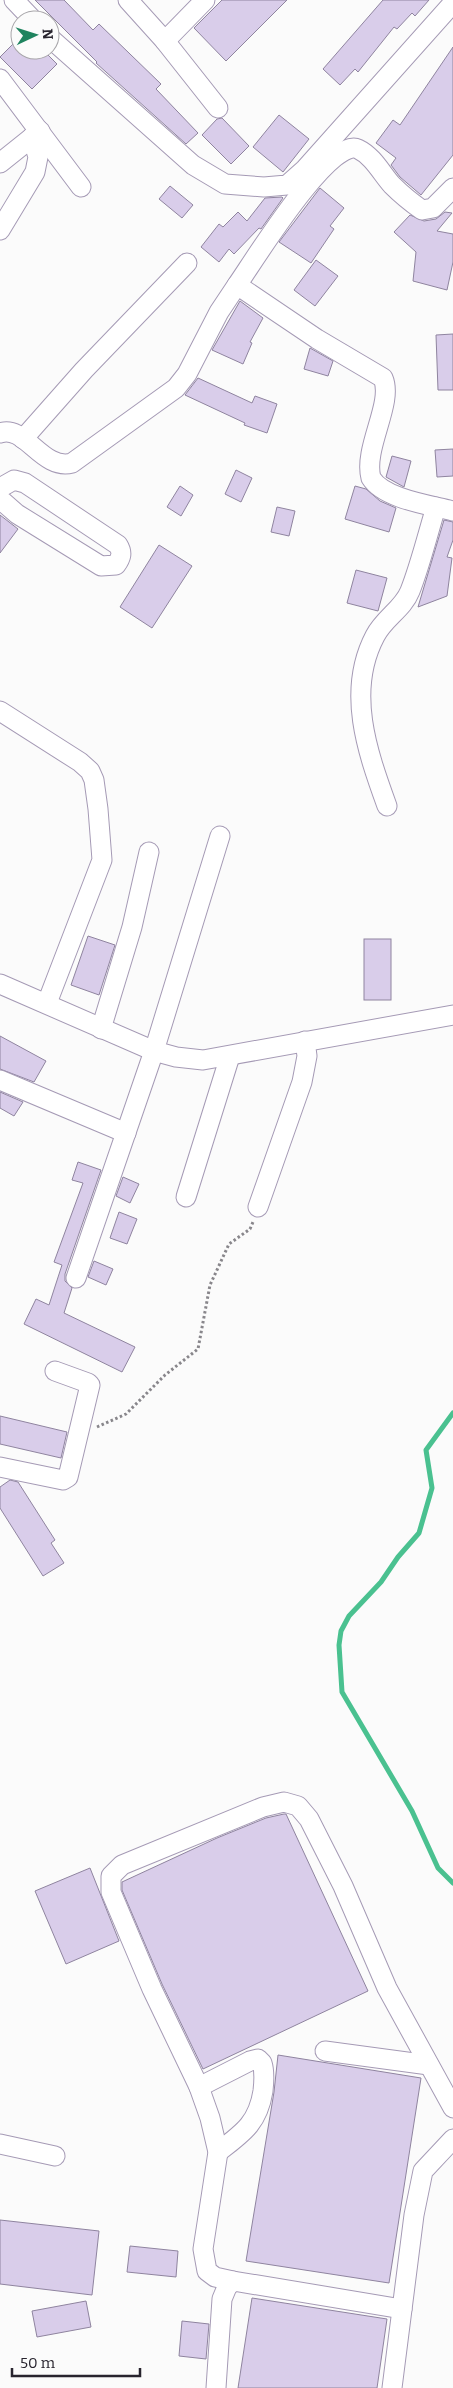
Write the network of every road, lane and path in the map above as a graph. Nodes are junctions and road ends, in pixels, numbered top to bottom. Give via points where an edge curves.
1 (14, 0) edge
2 (128, 0) edge
3 (205, 0) edge
4 (453, 3) edge
5 (24, 10) edge
6 (165, 41) junction
7 (60, 47) edge
8 (0, 79) edge
9 (218, 108) dead end
10 (36, 134) junction
11 (0, 163) edge
12 (81, 188) dead end
13 (453, 188) edge
14 (0, 230) edge
15 (187, 263) dead end
16 (237, 285) junction
17 (0, 433) edge
18 (23, 439) junction
19 (0, 488) edge
20 (0, 500) edge
21 (445, 509) edge
22 (0, 711) edge
23 (387, 806) dead end
24 (220, 836) dead end
25 (149, 852) dead end
26 (0, 984) edge
27 (47, 1003) junction
28 (453, 1015) edge
29 (101, 1029) junction
30 (305, 1041) junction
31 (154, 1051) junction
32 (230, 1056) junction
33 (0, 1080) edge
34 (126, 1133) junction
35 (186, 1197) dead end
36 (258, 1207) joint
37 (76, 1278) dead end
38 (55, 1371) dead end
39 (79, 1432) junction
40 (0, 1468) edge
41 (325, 2050) dead end
42 (429, 2065) junction
43 (199, 2087) junction
44 (453, 2108) edge
45 (453, 2140) edge
46 (0, 2144) edge
47 (218, 2152) junction
48 (55, 2156) dead end
49 (233, 2281) junction
50 (402, 2309) junction
51 (216, 2388) edge
52 (392, 2388) edge

1 - 5 street
2 - 6 street
3 - 6 street
4 - 7 street via 305,169 287,185 225,184 193,166
6 - 9 street
8 - 10 street
10 - 11 street
10 - 12 street
10 - 14 street via 38,157 35,172
13 - 16 street via 433,208 422,210 393,186 371,159 357,149 347,149 337,155 296,199
15 - 18 street
16 - 18 street via 186,374 176,388 158,402 63,465 54,464
16 - 21 street via 317,340 383,378 386,391 369,464 370,478 382,488 412,501
17 - 18 street via 10,433
19 - 20 street via 14,480 25,483 118,545 121,558 116,564 101,566
21 - 23 street via 410,591 401,607 389,616 376,634 366,655 362,674 362,721
22 - 27 street via 80,762 94,780 102,860
24 - 31 street
25 - 29 street via 132,926
26 - 27 street
27 - 29 street
28 - 30 street
29 - 31 street
30 - 32 street
30 - 36 street via 307,1056 302,1082
31 - 32 street via 203,1060
31 - 34 street
32 - 35 street
33 - 34 street
34 - 37 street
36 - 39 path via 252,1228 229,1244 210,1285 198,1349 165,1375 126,1414
38 - 39 street via 89,1384
39 - 40 street via 67,1479
41 - 42 street
42 - 43 street via 387,1988 343,1886 309,1819 298,1806 284,1802 122,1864 111,1876 111,1892 152,1989
42 - 44 street
43 - 47 street
43 - 47 street via 250,2061 258,2060 262,2064 264,2083 257,2116 238,2137
45 - 50 street via 423,2171
46 - 48 street
47 - 49 street via 203,2249 207,2271 215,2277
49 - 50 street
49 - 51 street via 222,2298
50 - 52 street

